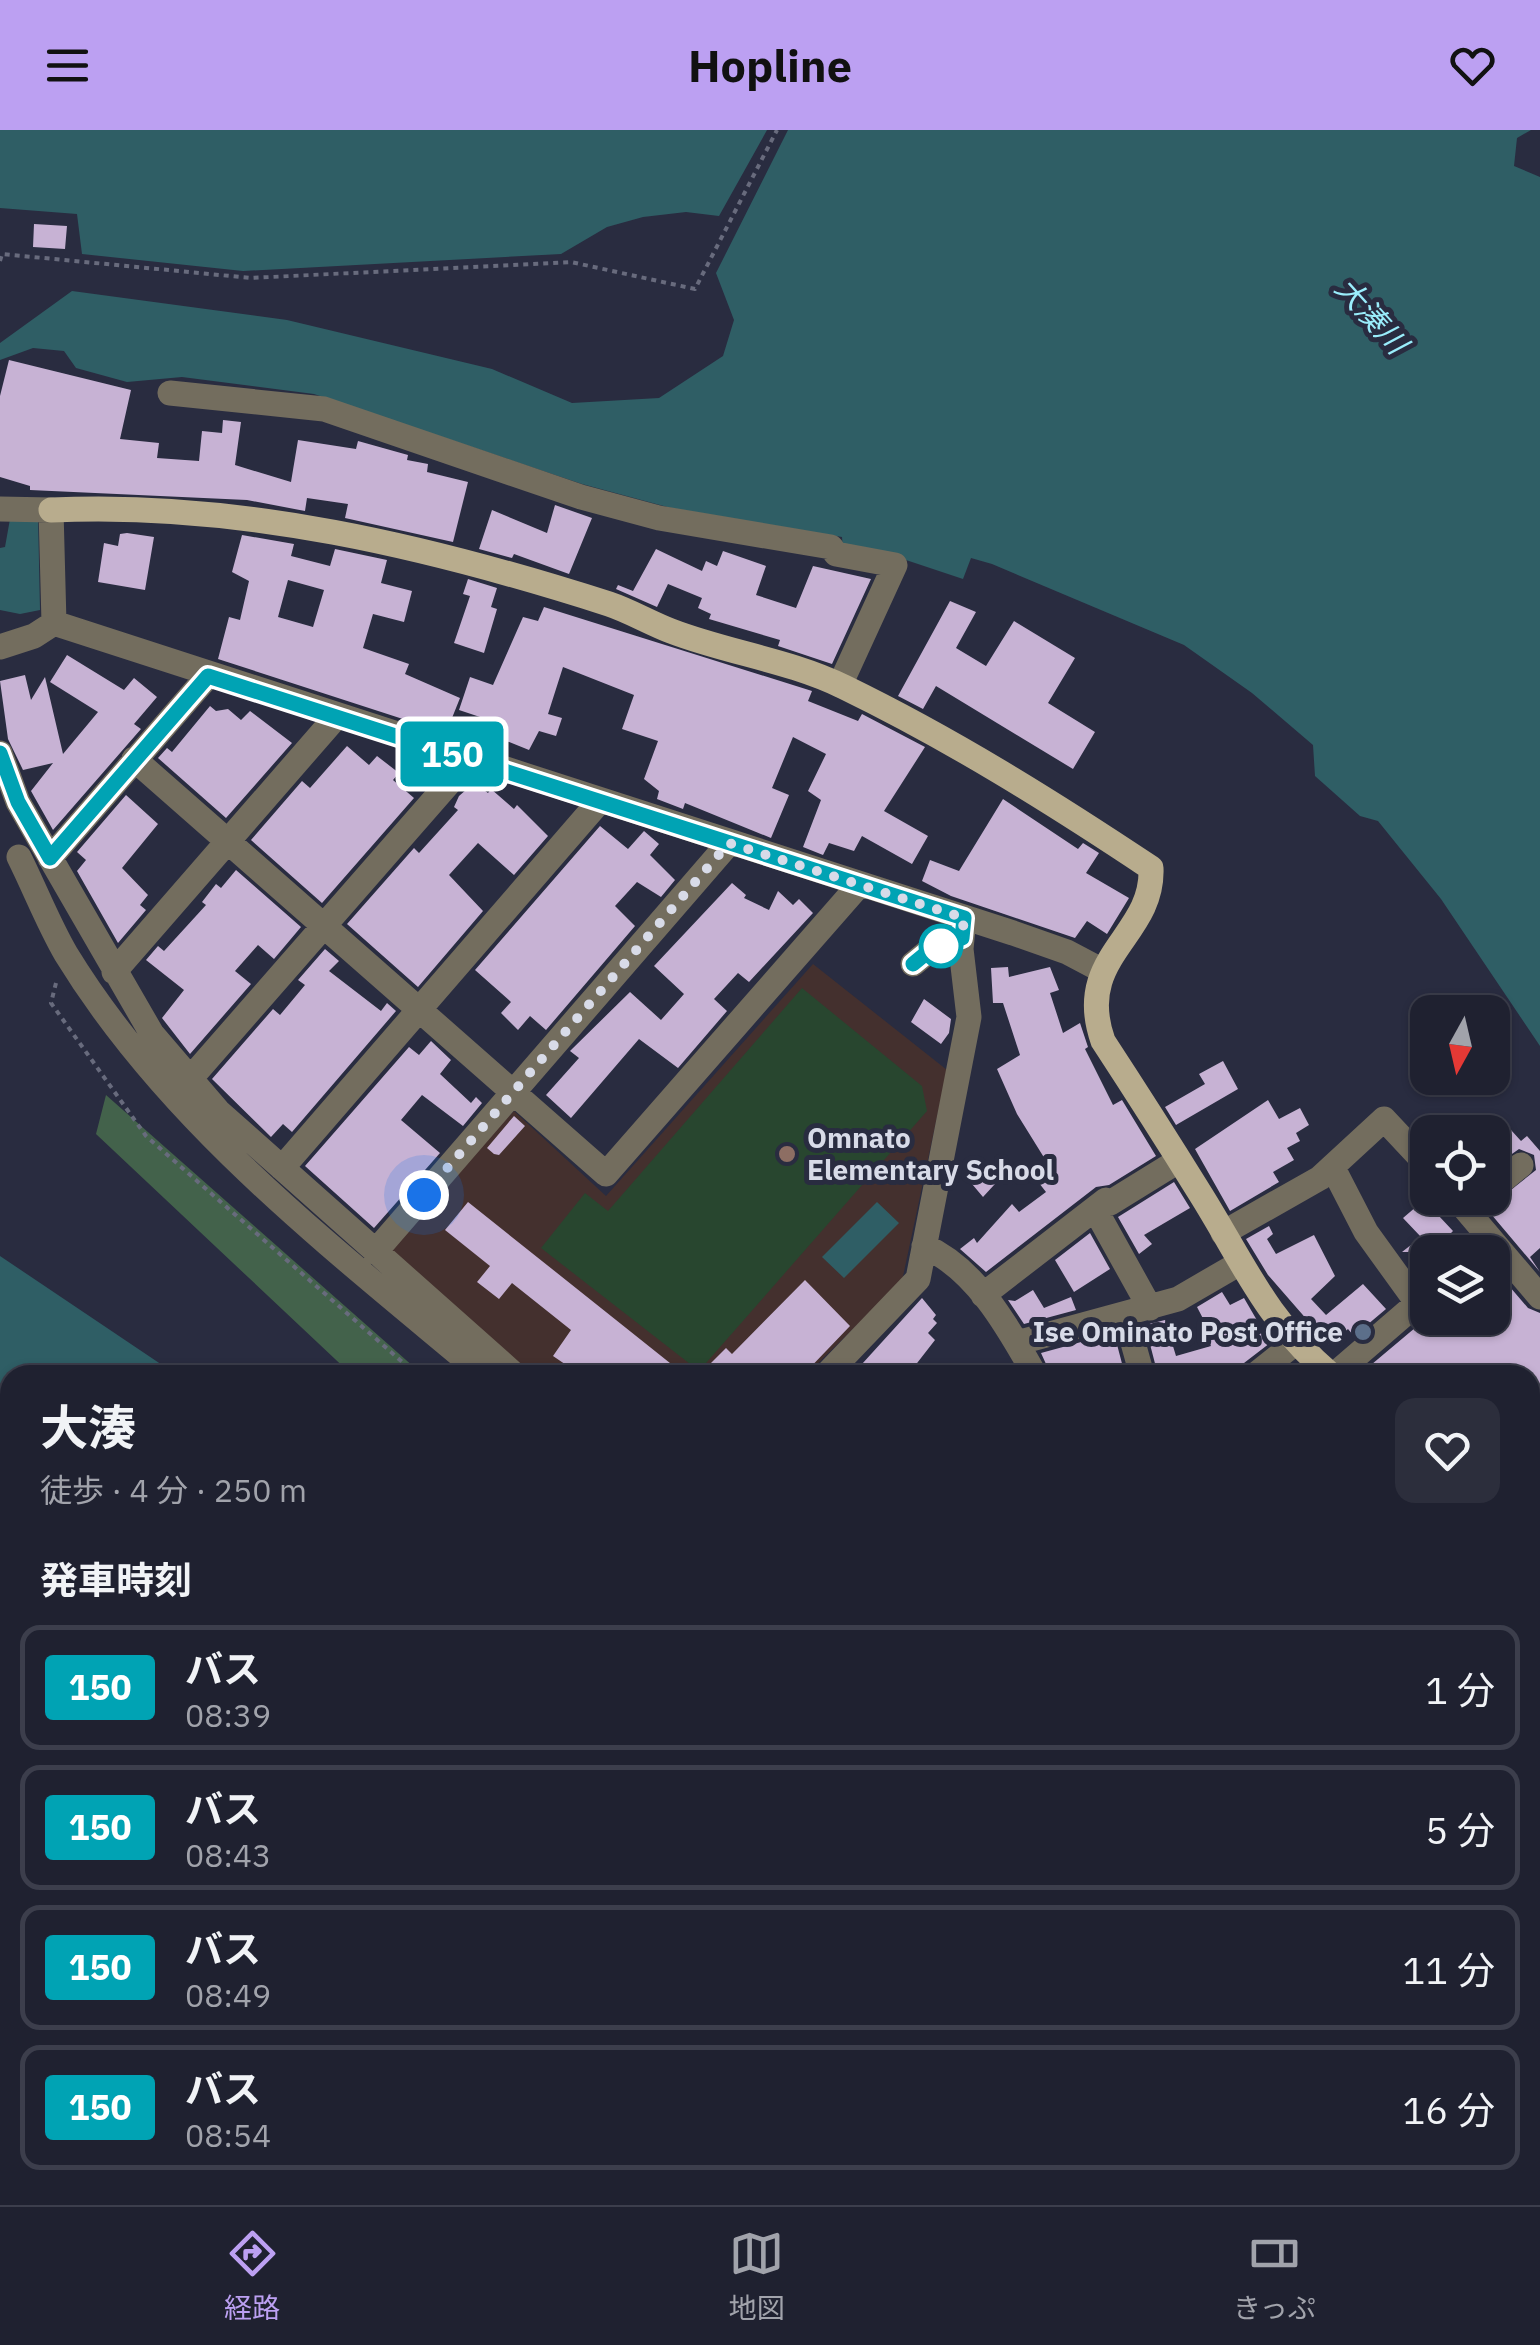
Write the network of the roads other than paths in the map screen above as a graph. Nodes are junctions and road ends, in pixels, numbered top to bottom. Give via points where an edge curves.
1 (170, 393) dead end
2 (0, 510) edge
3 (51, 510) junction
4 (54, 623) junction
5 (0, 647) edge
6 (208, 676) junction
7 (840, 685) junction
8 (336, 717) junction
9 (0, 753) edge
10 (134, 758) junction
11 (469, 760) junction
12 (599, 802) junction
13 (228, 841) junction
14 (729, 843) junction
15 (14, 858) edge
16 (50, 858) junction
17 (860, 884) junction
18 (323, 925) junction
19 (963, 928) junction
20 (913, 964) dead end
21 (1103, 971) junction
22 (114, 972) junction
23 (419, 1008) junction
24 (190, 1080) junction
25 (513, 1090) junction
26 (1410, 1147) edge
27 (1178, 1161) junction
28 (1521, 1166) dead end
29 (282, 1168) junction
30 (1333, 1168) junction
31 (1510, 1175) edge
32 (1101, 1205) junction
33 (1223, 1233) junction
34 (924, 1246) junction
35 (375, 1252) junction
36 (1240, 1262) junction
37 (1510, 1270) edge
38 (1410, 1284) edge
39 (982, 1295) junction
40 (1540, 1296) edge
41 (1410, 1310) edge
42 (1138, 1311) junction
43 (1017, 1343) junction
44 (1294, 1344) junction
45 (472, 1365) edge
46 (504, 1365) edge
47 (836, 1365) edge
48 (1029, 1365) edge
49 (1141, 1365) edge
50 (1268, 1365) edge
51 (1320, 1365) edge
52 (1345, 1365) edge

1 - 7 street via 324,409 581,497 895,565
2 - 3 street
3 - 4 street
3 - 7 main road via 126,506 202,513 476,564
4 - 5 street
4 - 6 street
6 - 8 street
6 - 10 street
7 - 21 main road via 930,731 1151,868 1152,890
8 - 11 street
8 - 13 street
9 - 16 street
10 - 13 street
10 - 16 street
11 - 12 street
11 - 18 street
12 - 14 street
12 - 23 street
13 - 18 street
13 - 22 street
14 - 17 street
14 - 25 street
15 - 45 street via 64,951 178,1105 319,1237
16 - 22 street
17 - 19 street
17 - 25 street via 606,1174
18 - 23 street
18 - 24 street
19 - 20 street
19 - 21 street via 1068,952
19 - 34 street via 969,1017
21 - 27 main road via 1096,990 1104,1041
22 - 24 street
23 - 25 street
23 - 29 street
24 - 29 street
25 - 35 street
26 - 30 street via 1384,1120
27 - 32 street
27 - 33 main road
28 - 31 street
29 - 35 street
30 - 33 street
30 - 38 street via 1366,1232
32 - 39 street
32 - 42 street
33 - 36 main road
34 - 39 street via 952,1258
34 - 47 street via 918,1279
35 - 46 street
36 - 42 street via 1200,1288
36 - 44 main road
37 - 40 street
39 - 43 street
41 - 52 street
42 - 43 street
42 - 49 street
43 - 48 street
44 - 50 street
44 - 51 main road

